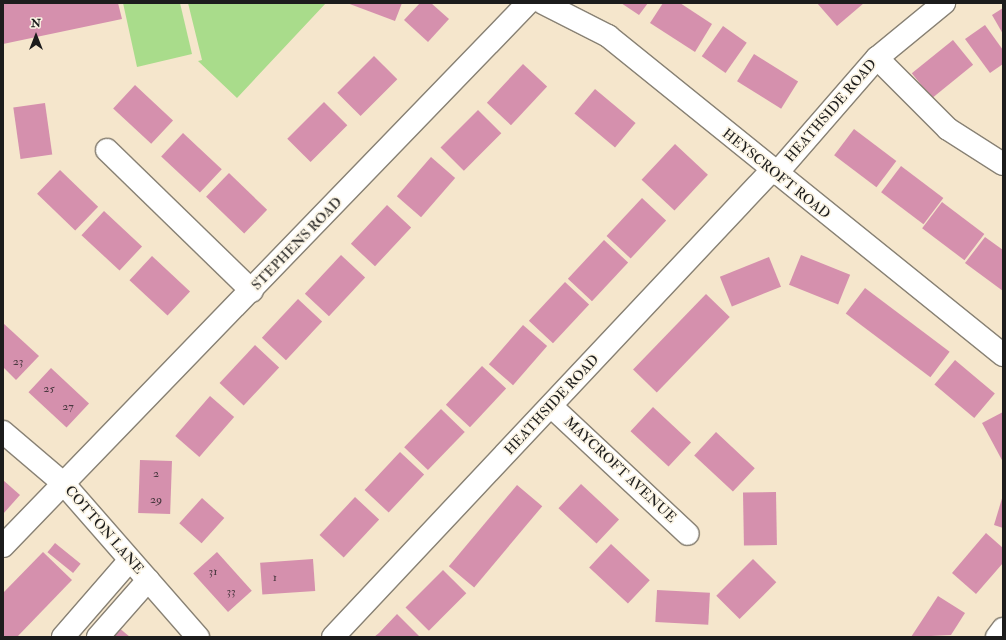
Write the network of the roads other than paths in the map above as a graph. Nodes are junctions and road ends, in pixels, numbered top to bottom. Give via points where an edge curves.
1 (528, 3) edge
2 (543, 3) edge
3 (944, 3) edge
4 (877, 58) junction
5 (106, 150) dead end
6 (1003, 164) edge
7 (773, 173) junction
8 (252, 291) junction
9 (1003, 355) edge
10 (551, 406) junction
11 (3, 432) edge
12 (62, 483) junction
13 (688, 534) dead end
14 (3, 546) edge
15 (130, 560) junction
16 (148, 580) junction
17 (1003, 629) edge
18 (63, 637) edge
19 (98, 637) edge
20 (198, 637) edge
21 (332, 637) edge
22 (997, 637) edge

1 - 8 street, STEPHENS ROAD
2 - 7 street, HEYSCROFT ROAD via 608,36
3 - 4 street, HEATHSIDE ROAD
4 - 6 street via 948,130
4 - 7 street, HEATHSIDE ROAD
5 - 8 street
7 - 9 street, HEYSCROFT ROAD
7 - 10 street, HEATHSIDE ROAD
8 - 12 street, STEPHENS ROAD
10 - 13 street, MAYCROFT AVENUE
10 - 21 street, HEATHSIDE ROAD
11 - 12 street, COTTON LANE
12 - 14 street, STEPHENS ROAD
12 - 15 street, COTTON LANE
15 - 16 street, COTTON LANE
15 - 18 street
16 - 19 street
16 - 20 street, COTTON LANE
17 - 22 street

